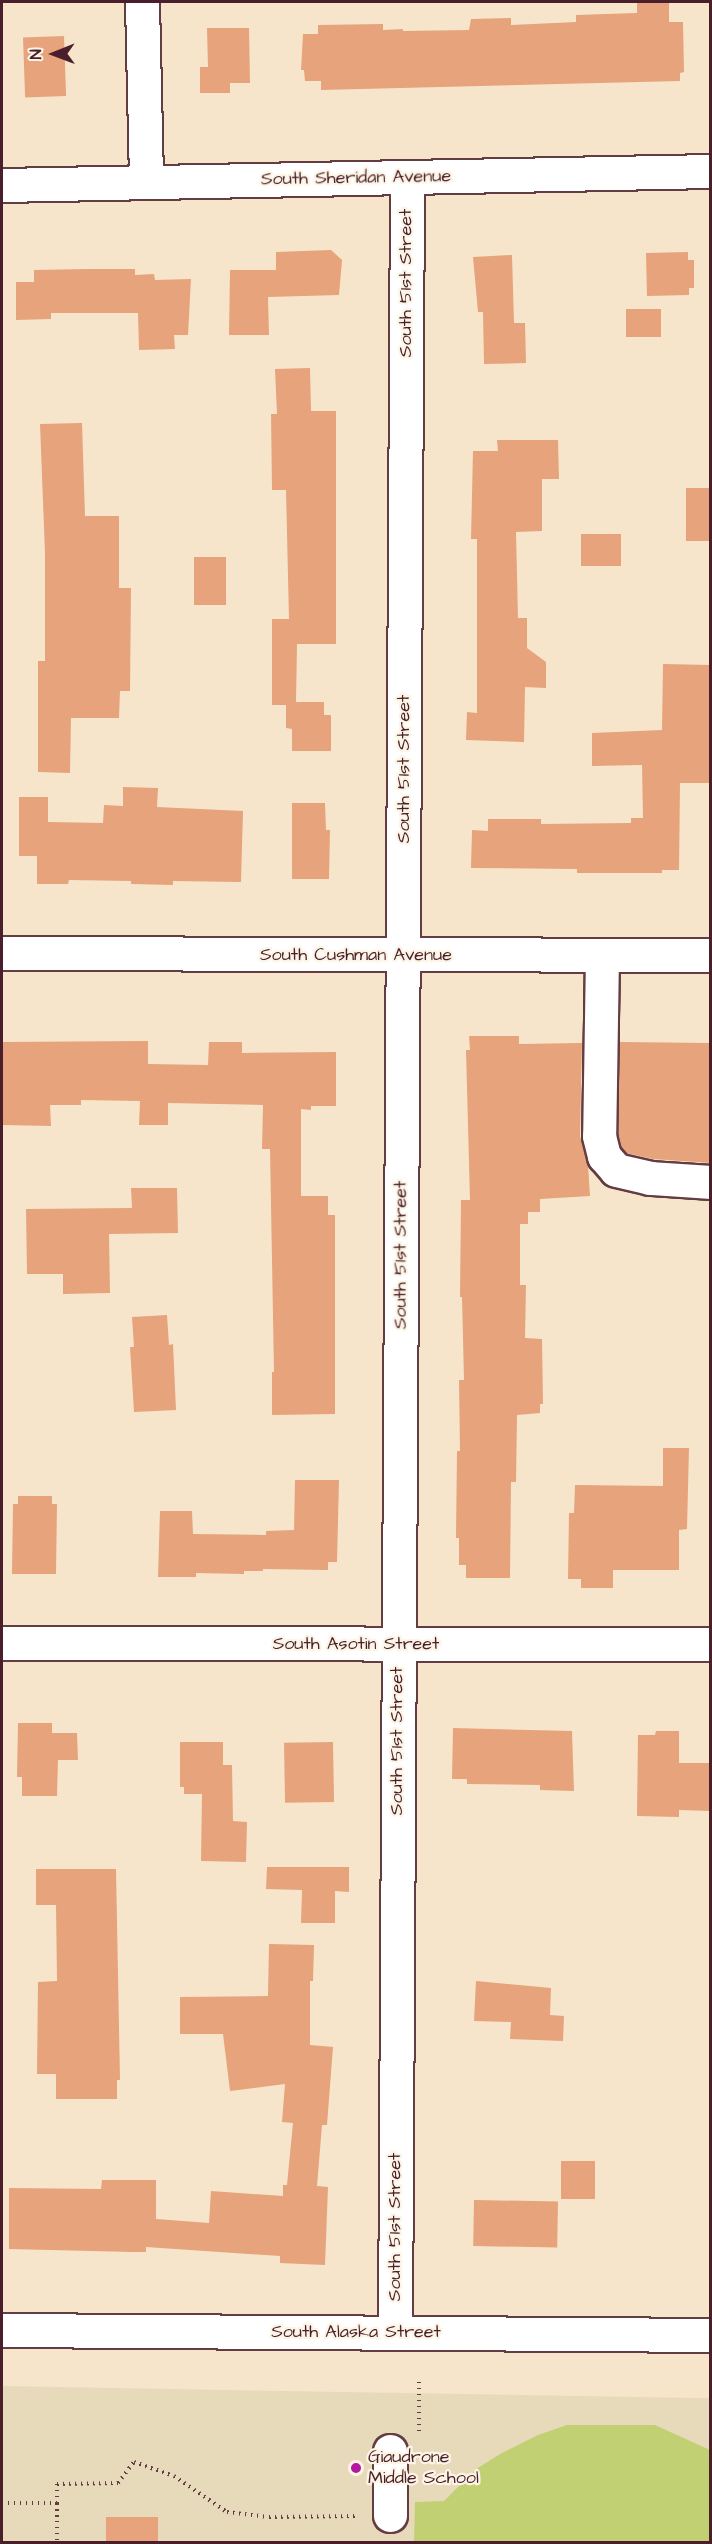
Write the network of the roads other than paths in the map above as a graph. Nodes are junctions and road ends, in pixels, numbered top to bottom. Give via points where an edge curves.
1 (142, 2) edge
2 (711, 171) edge
3 (407, 177) junction
4 (146, 182) junction
5 (2, 185) edge
6 (2, 953) edge
7 (403, 955) junction
8 (602, 955) junction
9 (711, 955) edge
10 (711, 1182) edge
11 (2, 1643) edge
12 (398, 1644) junction
13 (711, 1644) edge
14 (2, 2330) edge
15 (395, 2332) junction
16 (711, 2335) edge
17 (390, 2451) dead end
18 (390, 2515) road end

1 - 4 street
2 - 3 street, South Sheridan Avenue
3 - 4 street, South Sheridan Avenue
3 - 7 street, South 51st Street
4 - 5 street, South Sheridan Avenue
6 - 7 street, South Cushman Avenue
7 - 8 street, South Cushman Avenue
7 - 12 street, South 51st Street
8 - 9 street, South Cushman Avenue
8 - 10 street via 599,1136 604,1156 615,1170 650,1178
11 - 12 street, South Asotin Street
12 - 13 street, South Asotin Street
12 - 15 street, South 51st Street
14 - 15 street, South Alaska Street
15 - 16 street, South Alaska Street
17 - 18 street

